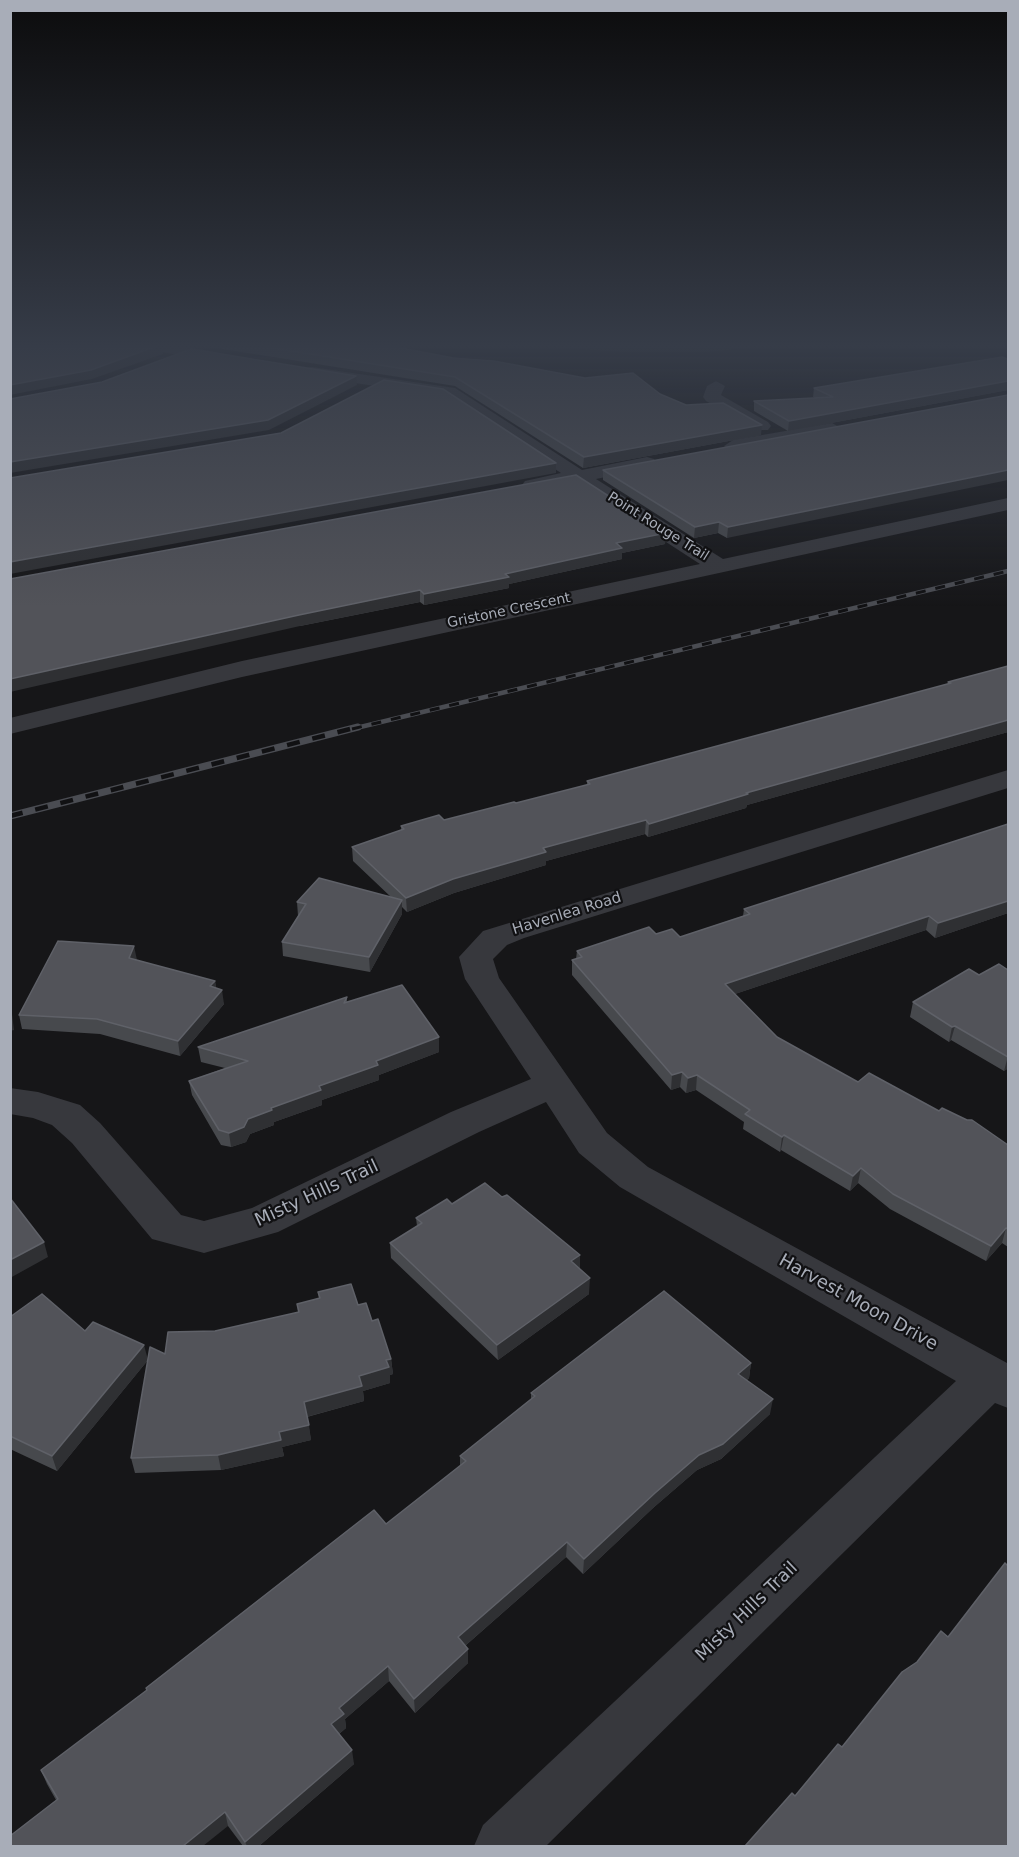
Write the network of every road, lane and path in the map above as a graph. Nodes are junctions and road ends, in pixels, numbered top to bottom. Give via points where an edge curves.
1 (516, 434) edge
2 (776, 434) edge
3 (801, 434) edge
4 (782, 437) junction
5 (712, 450) edge
6 (667, 459) edge
7 (578, 476) junction
8 (518, 487) edge
9 (1008, 504) edge
10 (719, 566) junction
11 (10, 726) edge
12 (1008, 779) edge
13 (554, 1084) junction
14 (10, 1101) edge
15 (708, 1218) joint
16 (1000, 1383) edge
17 (504, 1846) edge

1 - 7 street, Point Rouge Trail
2 - 4 street
3 - 4 street
4 - 5 street
6 - 7 street
7 - 8 street
7 - 10 street, Point Rouge Trail
9 - 10 street, Gristone Crescent
10 - 11 street, Gristone Crescent via 242,669
12 - 13 street, Havenlea Road via 495,938 476,957 482,979
13 - 14 street, Misty Hills Trail via 465,1122 263,1221 204,1237 167,1228 66,1114
13 - 15 street, Havenlea Road via 593,1143 610,1159 634,1177
15 - 16 street, Harvest Moon Drive
16 - 17 street, Misty Hills Trail

